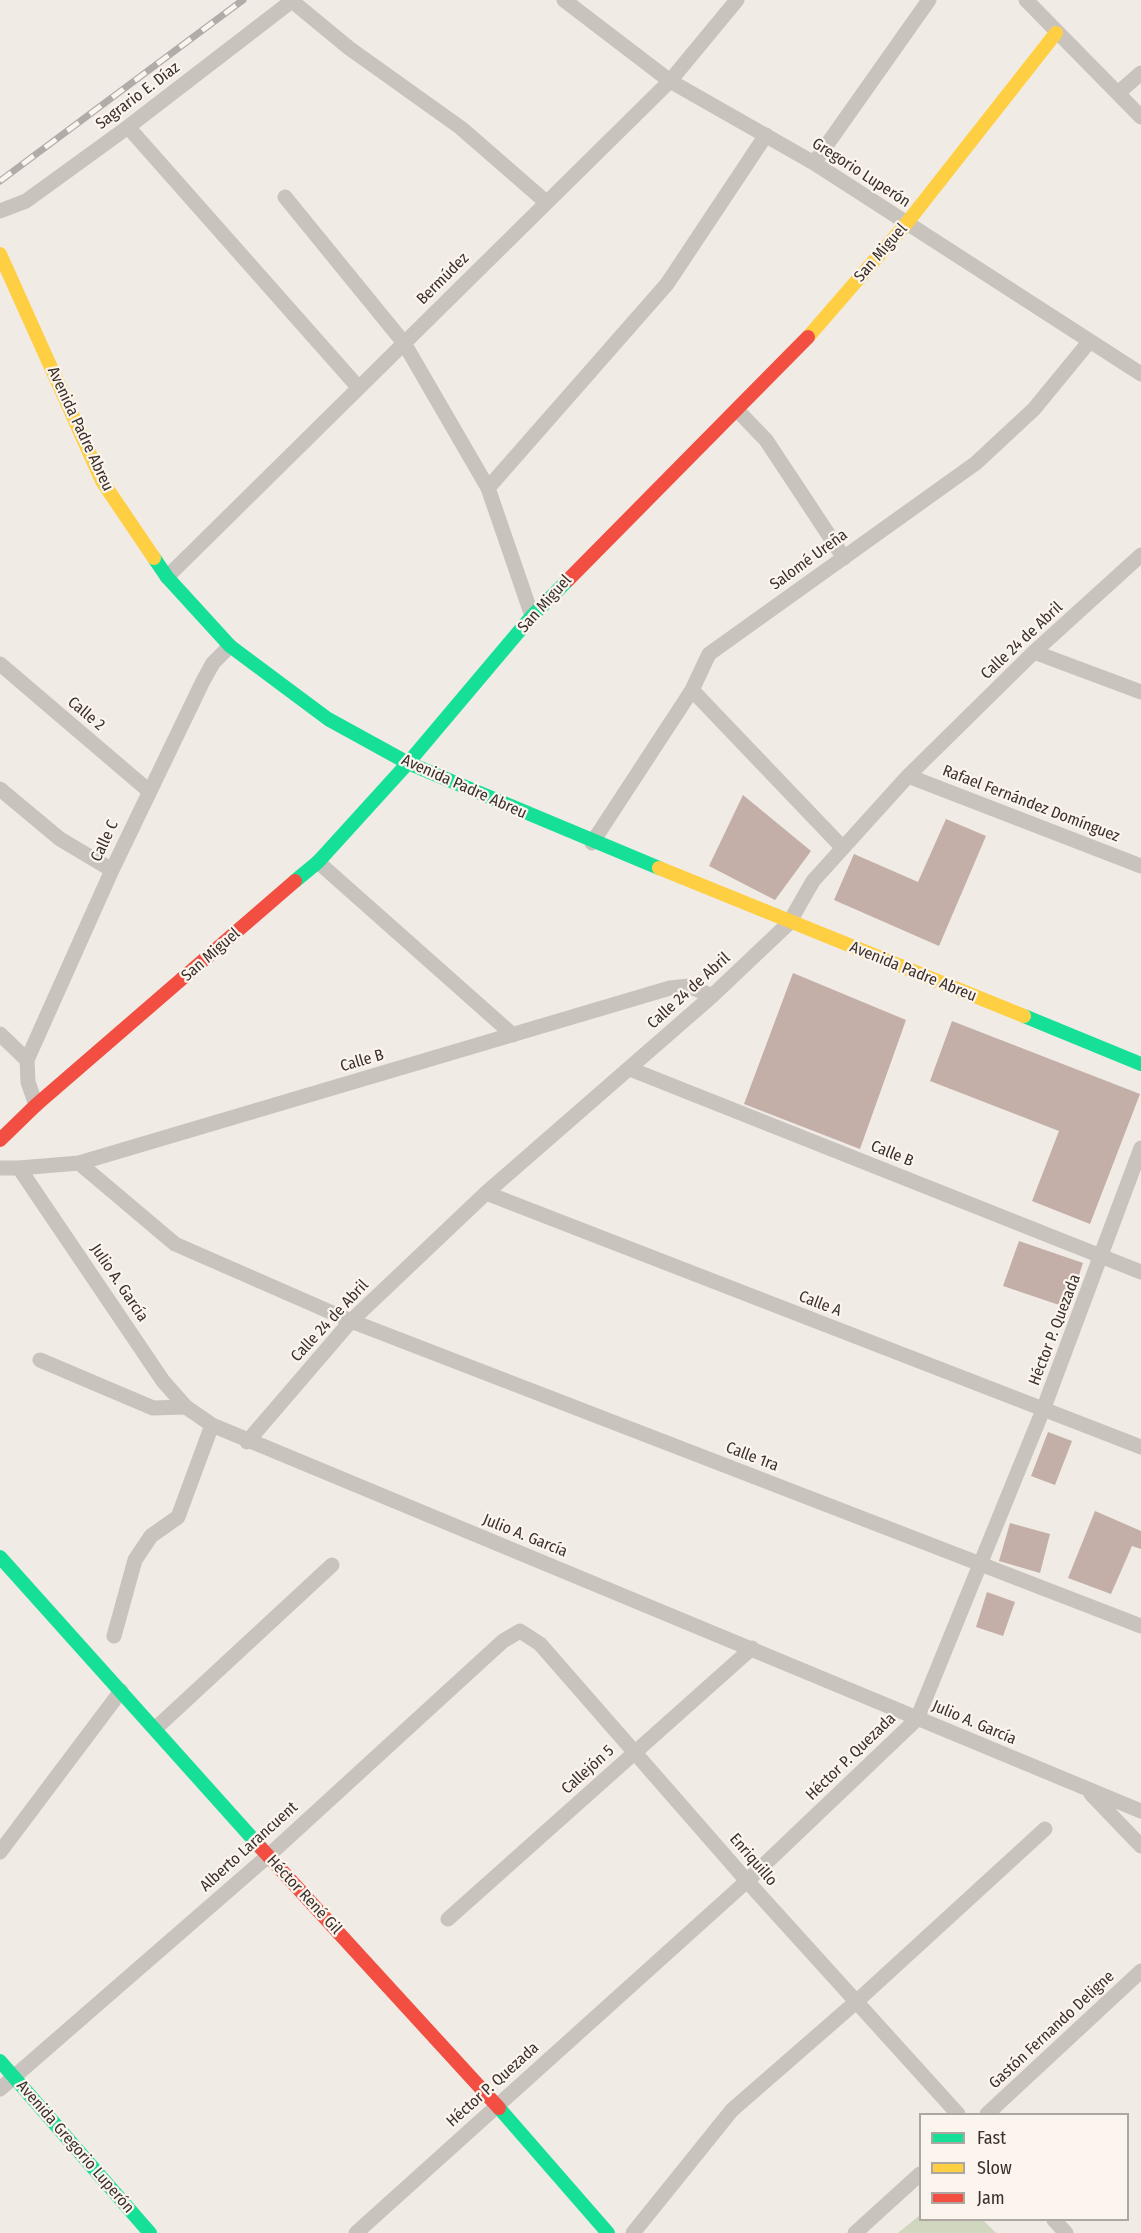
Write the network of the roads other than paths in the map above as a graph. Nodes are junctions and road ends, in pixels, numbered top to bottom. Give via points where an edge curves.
1 (564, 0) edge
2 (736, 0) edge
3 (929, 0) edge
4 (1026, 0) edge
5 (292, 1) edge
6 (1056, 33) junction
7 (1141, 73) edge
8 (670, 81) junction
9 (1118, 93) junction
10 (1141, 117) edge
11 (128, 127) junction
12 (766, 135) junction
13 (814, 163) junction
14 (285, 197) dead end
15 (546, 202) junction
16 (0, 211) edge
17 (906, 225) junction
18 (0, 254) edge
19 (1089, 342) junction
20 (404, 343) junction
21 (1141, 374) edge
22 (358, 387) junction
23 (737, 410) junction
24 (488, 488) junction
25 (1141, 555) edge
26 (844, 558) junction
27 (167, 577) junction
28 (532, 616) junction
29 (230, 646) junction
30 (1034, 652) junction
31 (0, 664) edge
32 (692, 690) junction
33 (1141, 692) edge
34 (408, 763) junction
35 (908, 776) junction
36 (0, 789) edge
37 (149, 791) junction
38 (592, 843) junction
39 (842, 847) junction
40 (318, 862) junction
41 (1141, 866) edge
42 (112, 870) junction
43 (789, 923) junction
44 (712, 996) junction
45 (0, 1034) edge
46 (513, 1035) junction
47 (27, 1060) junction
48 (1141, 1064) edge
49 (630, 1069) junction
50 (36, 1105) junction
51 (0, 1140) edge
52 (1141, 1148) edge
53 (79, 1163) junction
54 (0, 1168) edge
55 (19, 1168) junction
56 (486, 1193) junction
57 (1102, 1257) junction
58 (1141, 1272) edge
59 (351, 1321) junction
60 (40, 1360) dead end
61 (186, 1407) junction
62 (1043, 1410) junction
63 (212, 1425) junction
64 (247, 1442) junction
65 (1141, 1447) edge
66 (0, 1557) edge
67 (332, 1564) dead end
68 (982, 1564) junction
69 (1141, 1626) edge
70 (520, 1631) joint
71 (114, 1636) dead end
72 (752, 1648) junction
73 (121, 1691) junction
74 (917, 1719) junction
75 (156, 1728) junction
76 (635, 1753) junction
77 (1089, 1791) junction
78 (1141, 1811) edge
79 (1045, 1829) dead end
80 (1141, 1846) edge
81 (0, 1852) edge
82 (268, 1856) junction
83 (747, 1881) junction
84 (448, 1919) dead end
85 (1141, 1971) edge
86 (856, 2002) junction
87 (0, 2061) edge
88 (14, 2077) junction
89 (0, 2089) edge
90 (497, 2106) junction
91 (956, 2113) edge
92 (989, 2113) edge
93 (919, 2176) edge
94 (1055, 2221) edge
95 (150, 2233) edge
96 (356, 2233) edge
97 (608, 2233) edge
98 (633, 2233) edge
99 (855, 2233) edge
100 (1066, 2233) edge

1 - 8 street, Gregorio Luperón
2 - 8 street, Bermúdez
3 - 13 street
4 - 6 street
5 - 11 street, Sagrario E. Díaz
5 - 15 street via 349,48 461,128
6 - 9 street
6 - 17 street, San Miguel
7 - 9 street
8 - 12 street, Gregorio Luperón
8 - 15 street, Bermúdez
9 - 10 street
11 - 16 street, Sagrario E. Díaz via 26,201
11 - 22 street
12 - 13 street, Gregorio Luperón
12 - 24 street via 668,284
13 - 17 street, Gregorio Luperón
14 - 20 street
15 - 20 street, Bermúdez
17 - 19 street, Gregorio Luperón
17 - 23 street, San Miguel via 795,352
18 - 27 street, Avenida Padre Abreu via 102,481
19 - 21 street, Gregorio Luperón
19 - 26 street, Salomé Ureña via 1034,409 976,463
20 - 22 street, Bermúdez
20 - 24 street
22 - 27 street, Bermúdez
23 - 26 street via 766,440
23 - 28 street, San Miguel
24 - 28 street
25 - 30 street, Calle 24 de Abril
26 - 32 street, Salomé Ureña via 709,654
27 - 29 street, Avenida Padre Abreu
28 - 34 street, San Miguel
29 - 34 street, Avenida Padre Abreu via 328,719
29 - 37 street, Calle C via 213,663
30 - 33 street
30 - 35 street, Calle 24 de Abril
31 - 37 street, Calle 2
32 - 38 street, Salomé Ureña
32 - 39 street
34 - 38 street, Avenida Padre Abreu
34 - 40 street, San Miguel
35 - 39 street, Calle 24 de Abril
35 - 41 street, Rafael Fernández Domínguez
36 - 42 street via 60,838
37 - 42 street, Calle C
38 - 43 street, Avenida Padre Abreu
39 - 43 street, Calle 24 de Abril via 801,898
40 - 46 street
40 - 50 street, San Miguel
42 - 47 street, Calle C
43 - 44 street, Calle 24 de Abril
43 - 48 street, Avenida Padre Abreu
44 - 46 street, Calle B via 689,986 670,988
44 - 49 street, Calle 24 de Abril
45 - 47 street
46 - 53 street, Calle B
47 - 50 street via 28,1082
49 - 56 street, Calle 24 de Abril
49 - 57 street, Calle B
50 - 51 street, San Miguel
52 - 57 street, Héctor P. Quezada
53 - 55 street, Calle B
53 - 59 street, Calle 1ra via 175,1244
54 - 55 street
55 - 61 street, Julio A. García via 163,1382
56 - 59 street, Calle 24 de Abril
56 - 62 street, Calle A
57 - 58 street, Calle B
57 - 62 street, Héctor P. Quezada
59 - 64 street, Calle 24 de Abril
59 - 68 street, Calle 1ra
60 - 61 street via 153,1408
61 - 63 street, Julio A. García
62 - 65 street, Calle A
62 - 68 street, Héctor P. Quezada
63 - 64 street, Julio A. García
63 - 71 street via 178,1517 151,1536 135,1560
64 - 72 street, Julio A. García
66 - 73 street, Héctor René Gil
67 - 75 street
68 - 69 street, Calle 1ra
68 - 74 street, Héctor P. Quezada
70 - 76 street, Enriquillo via 540,1644
70 - 82 street, Alberto Larancuent via 503,1641
72 - 74 street, Julio A. García
72 - 76 street, Callejón 5
73 - 75 street, Héctor René Gil
73 - 81 street
74 - 77 street, Julio A. García
74 - 83 street, Héctor P. Quezada
75 - 82 street, Héctor René Gil
76 - 83 street, Enriquillo
76 - 84 street, Callejón 5
77 - 78 street, Julio A. García
77 - 80 street
79 - 86 street
82 - 88 street, Alberto Larancuent
82 - 90 street, Héctor René Gil
83 - 86 street, Enriquillo
83 - 90 street, Héctor P. Quezada
85 - 92 street, Gastón Fernando Deligne
86 - 91 street, Enriquillo
86 - 98 street via 732,2110
87 - 88 street, Avenida Gregorio Luperón
88 - 89 street, Alberto Larancuent
88 - 95 street, Avenida Gregorio Luperón
90 - 96 street, Héctor P. Quezada
90 - 97 street, Héctor René Gil
93 - 99 street
94 - 100 street

